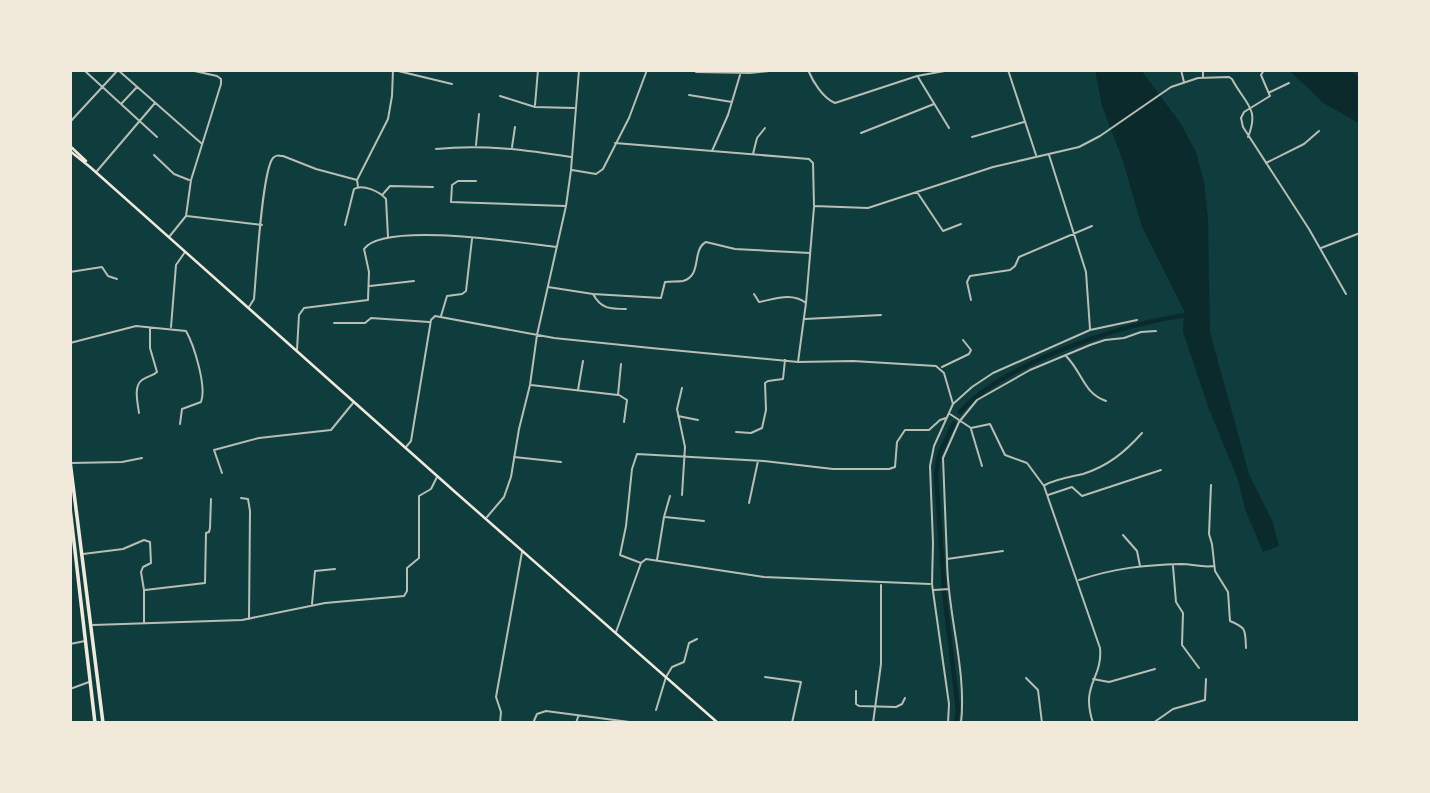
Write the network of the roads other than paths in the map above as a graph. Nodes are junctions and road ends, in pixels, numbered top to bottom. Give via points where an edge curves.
1 (118, 70) edge
2 (190, 70) edge
3 (393, 70) edge
4 (538, 70) edge
5 (579, 70) edge
6 (647, 70) edge
7 (779, 70) edge
8 (808, 70) edge
9 (950, 70) edge
10 (1008, 70) edge
11 (1181, 70) edge
12 (1203, 70) edge
13 (1264, 70) edge
14 (85, 71) edge
15 (936, 71) edge
16 (696, 72) dead end
17 (750, 72) edge
18 (741, 74) junction
19 (917, 76) junction
20 (1203, 78) junction
21 (1184, 82) junction
22 (1289, 83) dead end
23 (452, 84) dead end
24 (137, 86) junction
25 (102, 87) junction
26 (1269, 92) junction
27 (689, 95) dead end
28 (500, 96) dead end
29 (732, 102) junction
30 (155, 103) junction
31 (121, 104) junction
32 (933, 104) junction
33 (535, 107) junction
34 (575, 108) junction
35 (1250, 108) junction
36 (479, 114) dead end
37 (140, 121) junction
38 (70, 122) edge
39 (1024, 122) junction
40 (516, 127) dead end
41 (765, 128) dead end
42 (949, 128) dead end
43 (1319, 131) dead end
44 (860, 133) dead end
45 (157, 137) dead end
46 (972, 137) dead end
47 (1248, 137) junction
48 (615, 142) junction
49 (201, 143) junction
50 (70, 146) edge
51 (476, 146) junction
52 (512, 148) junction
53 (436, 149) dead end
54 (70, 151) edge
55 (712, 152) junction
56 (1048, 154) junction
57 (153, 155) dead end
58 (752, 155) junction
59 (572, 157) junction
60 (1037, 157) junction
61 (1266, 163) junction
62 (90, 167) junction
63 (571, 170) junction
64 (96, 172) junction
65 (191, 180) junction
66 (357, 180) junction
67 (476, 181) dead end
68 (358, 187) junction
69 (433, 187) dead end
70 (916, 191) junction
71 (382, 195) junction
72 (566, 206) junction
73 (814, 206) junction
74 (186, 216) junction
75 (961, 224) dead end
76 (262, 225) junction
77 (345, 225) dead end
78 (1092, 226) dead end
79 (1360, 233) edge
80 (1074, 234) junction
81 (169, 237) junction
82 (388, 237) junction
83 (472, 238) junction
84 (557, 247) junction
85 (1320, 249) junction
86 (185, 251) junction
87 (810, 253) junction
88 (70, 272) edge
89 (117, 279) dead end
90 (414, 281) dead end
91 (369, 286) junction
92 (547, 287) junction
93 (593, 294) junction
94 (754, 294) dead end
95 (1346, 294) dead end
96 (971, 300) dead end
97 (806, 303) junction
98 (248, 308) junction
99 (626, 309) dead end
100 (881, 315) dead end
101 (441, 317) junction
102 (804, 319) junction
103 (1137, 320) dead end
104 (430, 322) junction
105 (334, 323) dead end
106 (150, 327) junction
107 (171, 328) junction
108 (1090, 330) junction
109 (1156, 331) dead end
110 (537, 335) junction
111 (963, 340) dead end
112 (70, 343) edge
113 (296, 351) junction
114 (1066, 355) junction
115 (785, 360) junction
116 (583, 361) dead end
117 (797, 362) junction
118 (621, 364) dead end
119 (941, 368) junction
120 (530, 385) junction
121 (682, 388) dead end
122 (578, 391) junction
123 (618, 395) junction
124 (1106, 401) dead end
125 (354, 402) junction
126 (953, 404) junction
127 (139, 413) dead end
128 (949, 414) junction
129 (677, 416) junction
130 (947, 418) junction
131 (698, 421) dead end
132 (624, 422) dead end
133 (959, 422) junction
134 (180, 424) dead end
135 (971, 428) junction
136 (736, 432) dead end
137 (1142, 433) dead end
138 (405, 448) junction
139 (514, 457) junction
140 (685, 457) junction
141 (142, 458) dead end
142 (758, 461) junction
143 (70, 462) edge
144 (561, 463) dead end
145 (982, 466) dead end
146 (1161, 470) dead end
147 (222, 473) dead end
148 (437, 477) junction
149 (1211, 485) dead end
150 (1044, 486) junction
151 (682, 495) dead end
152 (1046, 495) junction
153 (670, 496) dead end
154 (241, 498) dead end
155 (211, 499) dead end
156 (749, 503) dead end
157 (70, 508) edge
158 (664, 517) junction
159 (485, 519) junction
160 (704, 521) dead end
161 (1123, 535) dead end
162 (522, 551) junction
163 (1003, 551) dead end
164 (83, 554) junction
165 (947, 559) junction
166 (657, 561) junction
167 (642, 563) junction
168 (1173, 565) junction
169 (1140, 566) junction
170 (1214, 566) junction
171 (335, 569) dead end
172 (1078, 580) junction
173 (881, 583) junction
174 (932, 584) junction
175 (950, 589) junction
176 (144, 590) junction
177 (933, 590) junction
178 (312, 605) junction
179 (249, 619) junction
180 (144, 624) junction
181 (92, 625) junction
182 (615, 633) junction
183 (697, 639) dead end
184 (86, 641) junction
185 (70, 644) edge
186 (1246, 648) dead end
187 (1199, 668) dead end
188 (1154, 669) dead end
189 (666, 677) junction
190 (765, 677) dead end
191 (1026, 678) dead end
192 (1092, 679) junction
193 (1206, 679) dead end
194 (91, 682) junction
195 (70, 689) edge
196 (856, 691) dead end
197 (905, 698) dead end
198 (874, 707) junction
199 (656, 710) dead end
200 (578, 716) junction
201 (95, 723) edge
202 (103, 723) edge
203 (500, 723) edge
204 (533, 723) edge
205 (576, 723) edge
206 (638, 723) edge
207 (718, 723) edge
208 (793, 723) edge
209 (873, 723) edge
210 (948, 723) edge
211 (961, 723) edge
212 (1042, 723) edge
213 (1095, 723) edge
214 (1104, 723) edge
215 (1153, 723) edge

1 - 24 street
1 - 25 street
2 - 49 street via 217,76 221,82
3 - 23 street
3 - 66 street via 388,119
4 - 33 street
5 - 34 street
6 - 48 street
7 - 17 street
8 - 19 street via 835,103
9 - 15 street
10 - 39 street
11 - 21 street
12 - 20 street
13 - 26 street via 1261,75
14 - 25 street
15 - 19 street
16 - 18 street
17 - 18 street
18 - 29 street
19 - 32 street
20 - 21 street
20 - 35 street via 1230,77
21 - 56 street via 1161,92 1100,136 1079,147
22 - 26 street
24 - 30 street
24 - 31 street
25 - 31 street
25 - 38 street
26 - 35 street via 1268,98
27 - 29 street
28 - 33 street
29 - 55 street
30 - 37 street
30 - 49 street
31 - 37 street
32 - 42 street
32 - 44 street
33 - 34 street
34 - 59 street
35 - 47 street via 1254,123
35 - 47 street via 1241,118
36 - 51 street
37 - 45 street
37 - 64 street
39 - 46 street
39 - 60 street
40 - 52 street
41 - 58 street
43 - 61 street
47 - 61 street
48 - 55 street
48 - 63 street via 600,173
49 - 65 street
50 - 62 main road
51 - 52 street
51 - 53 street
52 - 59 street
54 - 62 main road
55 - 58 street
56 - 60 street
56 - 80 street
57 - 65 street via 175,174
58 - 73 street via 813,161
59 - 63 street
60 - 70 street
61 - 85 street
62 - 64 main road
63 - 72 street
64 - 81 main road
65 - 74 street
66 - 68 street
66 - 76 street via 275,157 266,179
67 - 72 street via 454,183 450,201
68 - 71 street
68 - 77 street
69 - 71 street via 390,186
70 - 73 street via 868,208
70 - 75 street via 943,231
71 - 82 street via 387,204
72 - 84 street
73 - 87 street
74 - 76 street
74 - 81 street
76 - 98 street via 254,299
78 - 80 street
79 - 85 street
80 - 96 street via 1019,257 1010,270 968,277
80 - 108 street via 1088,283
81 - 86 main road
82 - 83 street
82 - 91 street via 365,247
83 - 84 street
83 - 101 street via 467,291 447,296
84 - 92 street
85 - 95 street
86 - 98 main road
86 - 107 street via 176,265
87 - 93 street via 735,249 706,242 700,246 694,273 686,280 665,282 662,298
87 - 97 street
88 - 89 street via 102,267
90 - 91 street
91 - 113 street via 366,302 302,310
92 - 93 street
92 - 110 street
93 - 99 street via 606,308
94 - 97 street via 760,302 790,296
97 - 102 street
98 - 113 main road
100 - 102 street
101 - 104 street via 432,317
101 - 110 street
102 - 117 street
103 - 108 street
104 - 105 street via 371,317 365,323
104 - 138 street via 411,441
106 - 107 street
106 - 112 street via 127,327
106 - 127 street via 157,372 139,384
107 - 134 street via 188,334 203,395 201,402 182,409
108 - 126 street via 993,373
109 - 114 street via 1105,340
110 - 115 street
110 - 120 street
111 - 119 street via 969,354
113 - 125 main road
114 - 124 street via 1089,392
114 - 133 street via 977,400
115 - 117 street
115 - 136 street via 783,379 765,383 762,428
116 - 122 street
117 - 119 street via 886,362
118 - 123 street
119 - 126 street
120 - 122 street
120 - 139 street
121 - 129 street
122 - 123 street
123 - 132 street via 627,400
125 - 138 main road
125 - 147 street via 331,430 259,438 214,450
126 - 128 street
128 - 130 street
128 - 133 street
129 - 131 street
129 - 140 street
130 - 142 street via 929,430 905,430 897,442 893,468 833,469
130 - 174 street via 930,466
133 - 135 street
133 - 165 street via 943,458
135 - 145 street
135 - 150 street via 990,424 1005,455 1027,463
137 - 150 street via 1111,462
138 - 148 main road
139 - 144 street
139 - 159 street via 504,497
140 - 142 street
140 - 151 street
140 - 167 street via 634,457 620,555
141 - 143 street
142 - 156 street
143 - 164 highway
146 - 152 street via 1083,496 1073,487
148 - 159 main road
148 - 178 street via 431,489 419,496 419,558 407,568 404,596
149 - 170 street via 1209,534
150 - 152 street
152 - 172 street
153 - 158 street
154 - 179 street via 248,499 250,511
155 - 176 street via 205,583
157 - 184 highway
158 - 160 street
158 - 166 street
159 - 162 main road
161 - 169 street via 1137,551
162 - 182 main road
162 - 203 street via 496,697
163 - 165 street
164 - 176 street via 123,549 147,540 151,563 141,569
164 - 181 highway
165 - 175 street
166 - 167 street
166 - 173 street via 764,578
167 - 182 street
168 - 169 street
168 - 170 street
168 - 187 street via 1176,602 1183,613 1182,645
169 - 172 street
170 - 186 street via 1228,592 1230,621 1244,628
171 - 178 street via 315,571
172 - 192 street via 1100,648 1099,667
173 - 174 street
173 - 198 street via 881,664
174 - 177 street
175 - 177 street
175 - 211 street
176 - 180 street
177 - 210 street
178 - 179 street
179 - 180 street
180 - 181 street
181 - 202 highway
182 - 189 main road
183 - 189 street via 689,643 684,662 672,667
184 - 185 street
184 - 194 highway
188 - 192 street via 1109,682
189 - 199 street
189 - 207 main road
190 - 208 street via 801,682
191 - 212 street via 1038,690
192 - 213 street via 1089,706
193 - 215 street via 1205,700 1173,709
194 - 195 street
194 - 201 highway
196 - 198 street via 856,705
197 - 198 street via 900,706
198 - 209 street
200 - 204 street via 540,712
200 - 205 street
200 - 206 street
213 - 214 street

